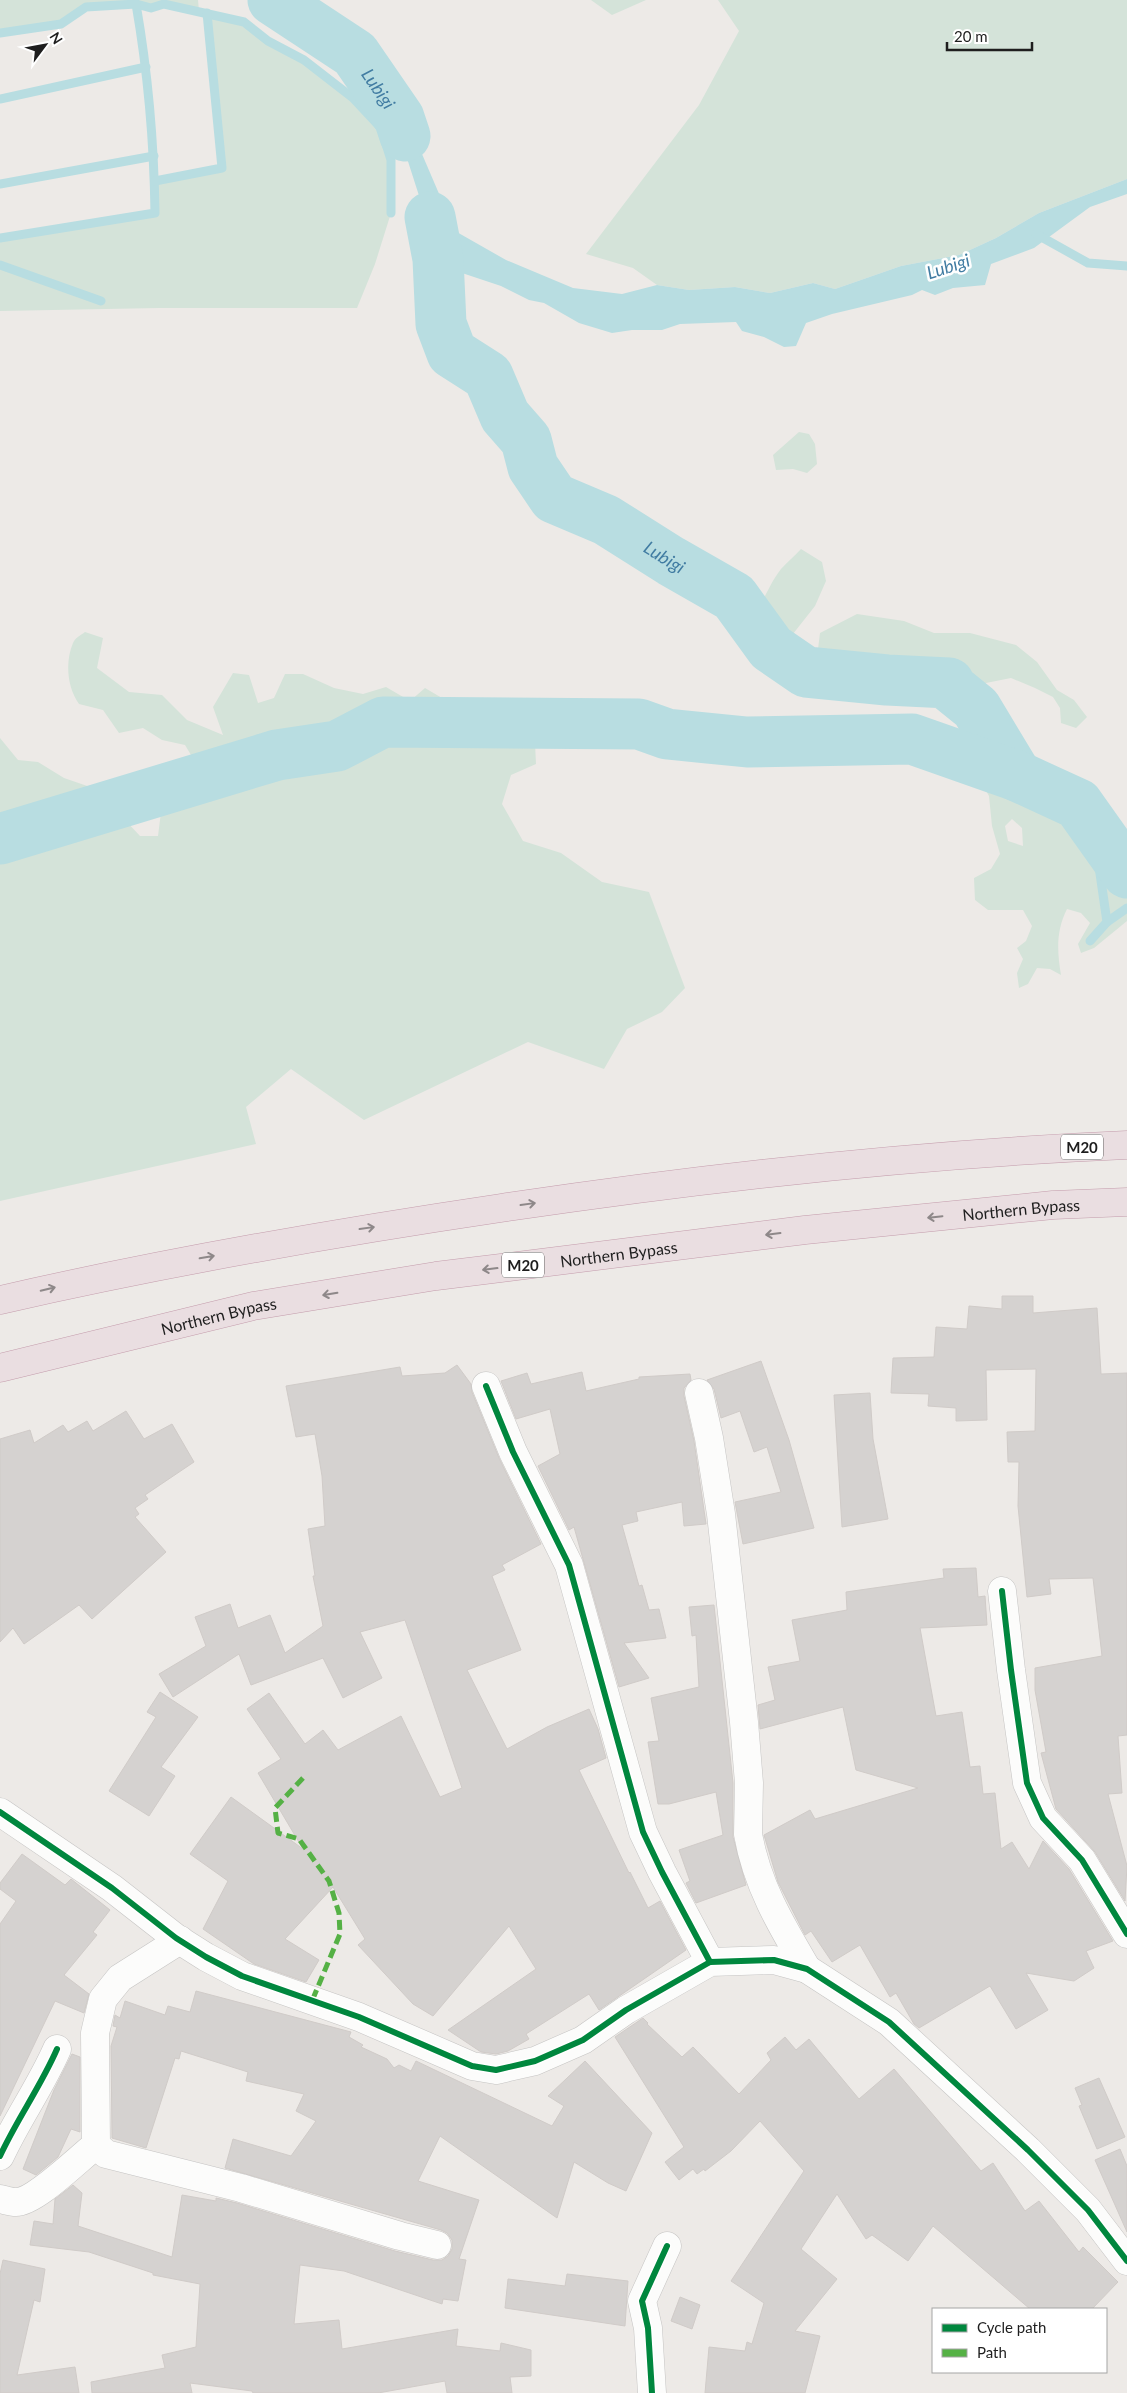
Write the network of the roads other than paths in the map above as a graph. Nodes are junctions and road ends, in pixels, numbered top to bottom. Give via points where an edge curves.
1 (1127, 1143) edge
2 (1127, 1202) edge
3 (1053, 1205) junction
4 (1127, 1210) edge
5 (0, 1300) edge
6 (0, 1368) edge
7 (486, 1386) dead end
8 (699, 1393) dead end
9 (1002, 1591) dead end
10 (0, 1812) edge
11 (1127, 1934) edge
12 (180, 1940) junction
13 (710, 1962) junction
14 (807, 1969) junction
15 (58, 2049) dead end
16 (96, 2145) junction
17 (0, 2156) edge
18 (0, 2199) edge
19 (437, 2245) dead end
20 (667, 2246) dead end
21 (1127, 2260) edge
22 (652, 2393) edge

5 -> 1 highway, M20 via 97,1277 348,1231 540,1202 739,1175
2 - 3 highway, Northern Bypass / M20
3 - 4 highway
3 -> 6 highway, Northern Bypass / M20 via 756,1236 436,1276 254,1306
7 - 13 street via 513,1452 569,1565 643,1832
8 - 14 street via 710,1438 721,1514 747,1754 750,1846 772,1910
9 - 11 street via 1027,1783 1043,1818 1082,1860
10 - 12 street via 112,1888
12 - 13 street via 242,1976 359,2017 472,2066 496,2070 535,2061 583,2040 626,2010
12 - 16 street via 120,1978 103,1999 95,2033
13 - 14 street via 774,1960
14 - 21 street via 889,2022 1028,2150 1088,2210
15 - 17 street
16 - 18 street via 44,2190 18,2202
16 - 19 street via 106,2154 241,2188
20 - 22 street via 642,2301 648,2328

